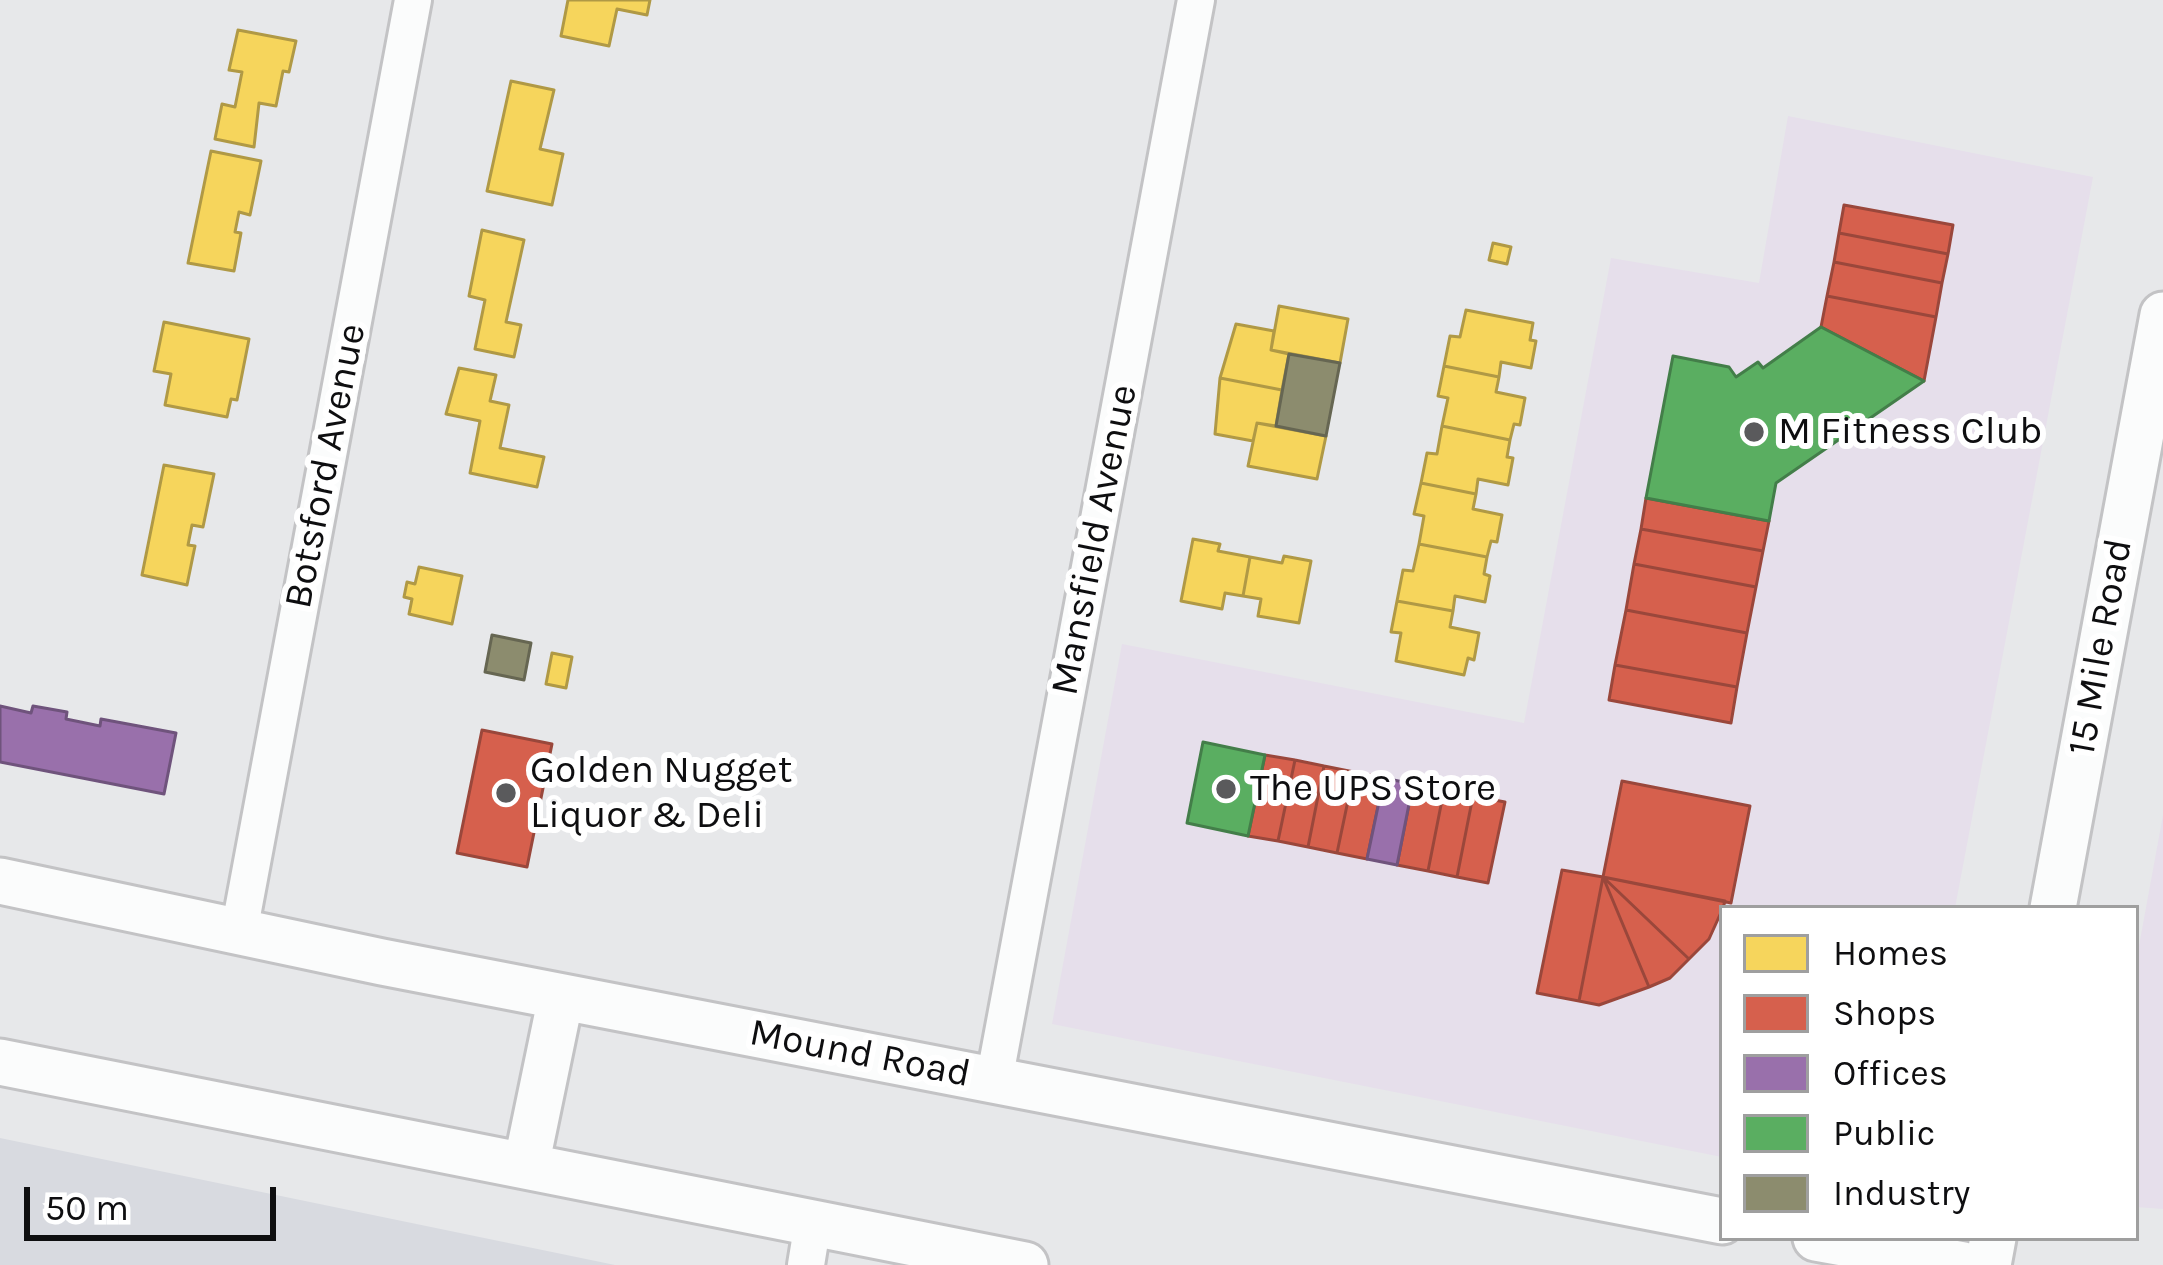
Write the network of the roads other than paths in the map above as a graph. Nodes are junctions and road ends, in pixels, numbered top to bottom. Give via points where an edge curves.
1 (413, 0) edge
2 (1196, 0) edge
3 (2163, 315) edge
4 (0, 881) edge
5 (2054, 905) edge
6 (239, 932) junction
7 (561, 997) junction
8 (0, 1062) edge
9 (994, 1081) junction
10 (526, 1166) junction
11 (1719, 1220) edge
12 (1832, 1241) edge
13 (810, 1243) edge
14 (1025, 1265) edge
15 (1963, 1265) edge

1 - 6 street, Botsford Avenue
2 - 9 street, Mansfield Avenue
3 - 5 main road, 15 Mile Road
4 - 6 main road, Mound Road
6 - 7 main road, Mound Road
7 - 9 main road, Mound Road
7 - 10 main road
8 - 10 main road
9 - 11 main road, Mound Road
10 - 13 main road
12 - 15 main road
13 - 14 main road

